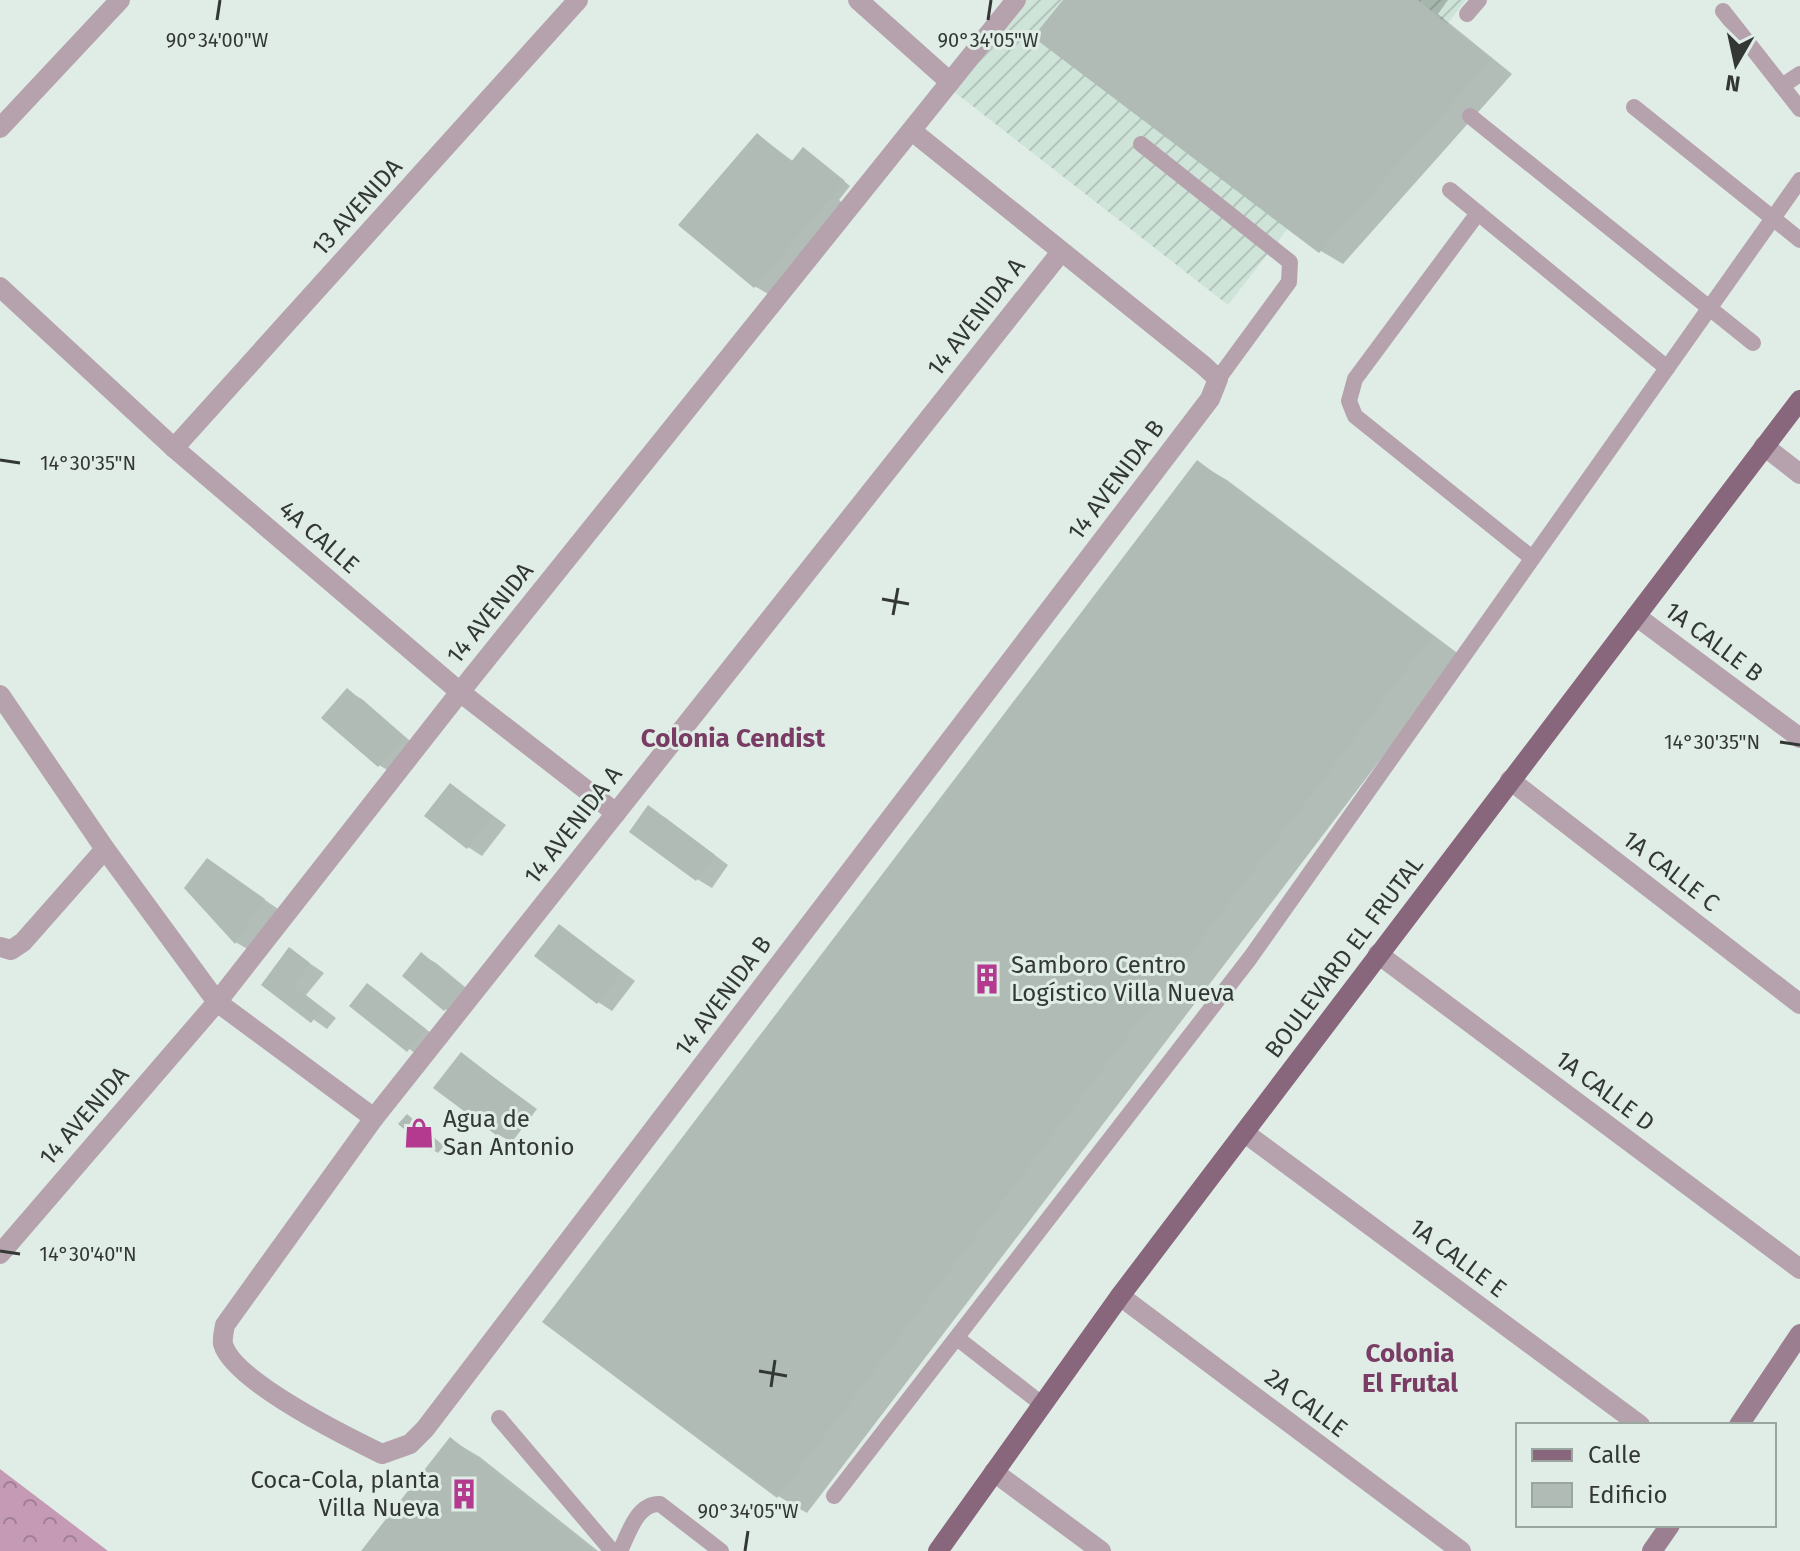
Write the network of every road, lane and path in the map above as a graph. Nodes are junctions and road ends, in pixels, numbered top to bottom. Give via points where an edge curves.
1 (120, 0) edge
2 (578, 0) edge
3 (858, 0) edge
4 (1016, 0) edge
5 (1479, 0) edge
6 (1723, 11) dead end
7 (1467, 14) dead end
8 (1800, 74) edge
9 (950, 82) junction
10 (1782, 86) junction
11 (1634, 107) dead end
12 (1800, 109) edge
13 (1470, 116) dead end
14 (0, 128) edge
15 (912, 131) junction
16 (1141, 144) dead end
17 (1800, 180) edge
18 (1450, 190) dead end
19 (1478, 213) junction
20 (1773, 218) junction
21 (1800, 240) edge
22 (1061, 252) junction
23 (0, 287) edge
24 (1708, 308) junction
25 (1753, 343) dead end
26 (1667, 368) junction
27 (1218, 379) junction
28 (1800, 400) edge
29 (1764, 446) junction
30 (174, 448) junction
31 (1800, 474) edge
32 (1532, 558) junction
33 (1636, 616) junction
34 (460, 692) junction
35 (0, 695) edge
36 (1800, 738) edge
37 (1510, 780) junction
38 (616, 813) junction
39 (105, 849) junction
40 (0, 947) edge
41 (1378, 954) junction
42 (217, 1002) junction
43 (1800, 1004) edge
44 (374, 1118) junction
45 (1245, 1133) junction
46 (0, 1254) edge
47 (1800, 1269) edge
48 (1120, 1296) junction
49 (225, 1325) joint
50 (1800, 1334) edge
51 (957, 1338) junction
52 (1043, 1405) junction
53 (499, 1418) dead end
54 (1637, 1423) edge
55 (1740, 1423) edge
56 (994, 1472) junction
57 (834, 1496) dead end
58 (1669, 1527) edge
59 (612, 1551) edge
60 (620, 1551) edge
61 (721, 1551) edge
62 (938, 1551) edge
63 (1101, 1551) edge
64 (1461, 1551) edge
65 (1652, 1551) edge

1 - 14 street
2 - 30 street, 13 AVENIDA
3 - 9 street
4 - 9 street, 14 AVENIDA
5 - 7 lane
6 - 10 lane
8 - 10 lane
9 - 15 street, 14 AVENIDA
10 - 12 lane
11 - 20 lane
13 - 24 lane
15 - 22 street
15 - 34 street, 14 AVENIDA
16 - 27 lane via 1290,262 1289,282
17 - 20 lane
18 - 19 lane
19 - 26 lane
19 - 32 lane via 1355,379 1349,401 1355,416
20 - 21 lane
20 - 24 lane
22 - 27 street
22 - 38 street, 14 AVENIDA A
23 - 30 street, 4A CALLE
24 - 25 lane
24 - 26 lane
26 - 32 lane
27 - 49 street, 14 AVENIDA B via 1210,399 410,1444 382,1454 301,1414 231,1359 222,1341
28 - 29 main road, BOULEVARD EL FRUTAL
29 - 31 street
29 - 33 main road, BOULEVARD EL FRUTAL
30 - 34 street, 4A CALLE
32 - 51 lane via 1250,958
33 - 36 street, 1A CALLE B
33 - 37 main road, BOULEVARD EL FRUTAL
34 - 38 street, 4A CALLE
34 - 42 street, 14 AVENIDA
35 - 39 street
37 - 41 main road, BOULEVARD EL FRUTAL
37 - 43 street, 1A CALLE C
38 - 44 street, 14 AVENIDA A
39 - 40 street via 23,942 11,950
39 - 42 street
41 - 45 main road, BOULEVARD EL FRUTAL
41 - 47 street, 1A CALLE D
42 - 44 street
42 - 46 street, 14 AVENIDA
44 - 49 street, 14 AVENIDA A
45 - 48 main road, BOULEVARD EL FRUTAL
45 - 54 street, 1A CALLE E
48 - 52 main road, BOULEVARD EL FRUTAL
48 - 64 street, 2A CALLE
50 - 55 street
51 - 52 lane
51 - 57 lane
52 - 56 main road, BOULEVARD EL FRUTAL
53 - 59 lane
56 - 62 main road, BOULEVARD EL FRUTAL
56 - 63 street
58 - 65 street
60 - 61 lane via 642,1509 651,1503 660,1504

